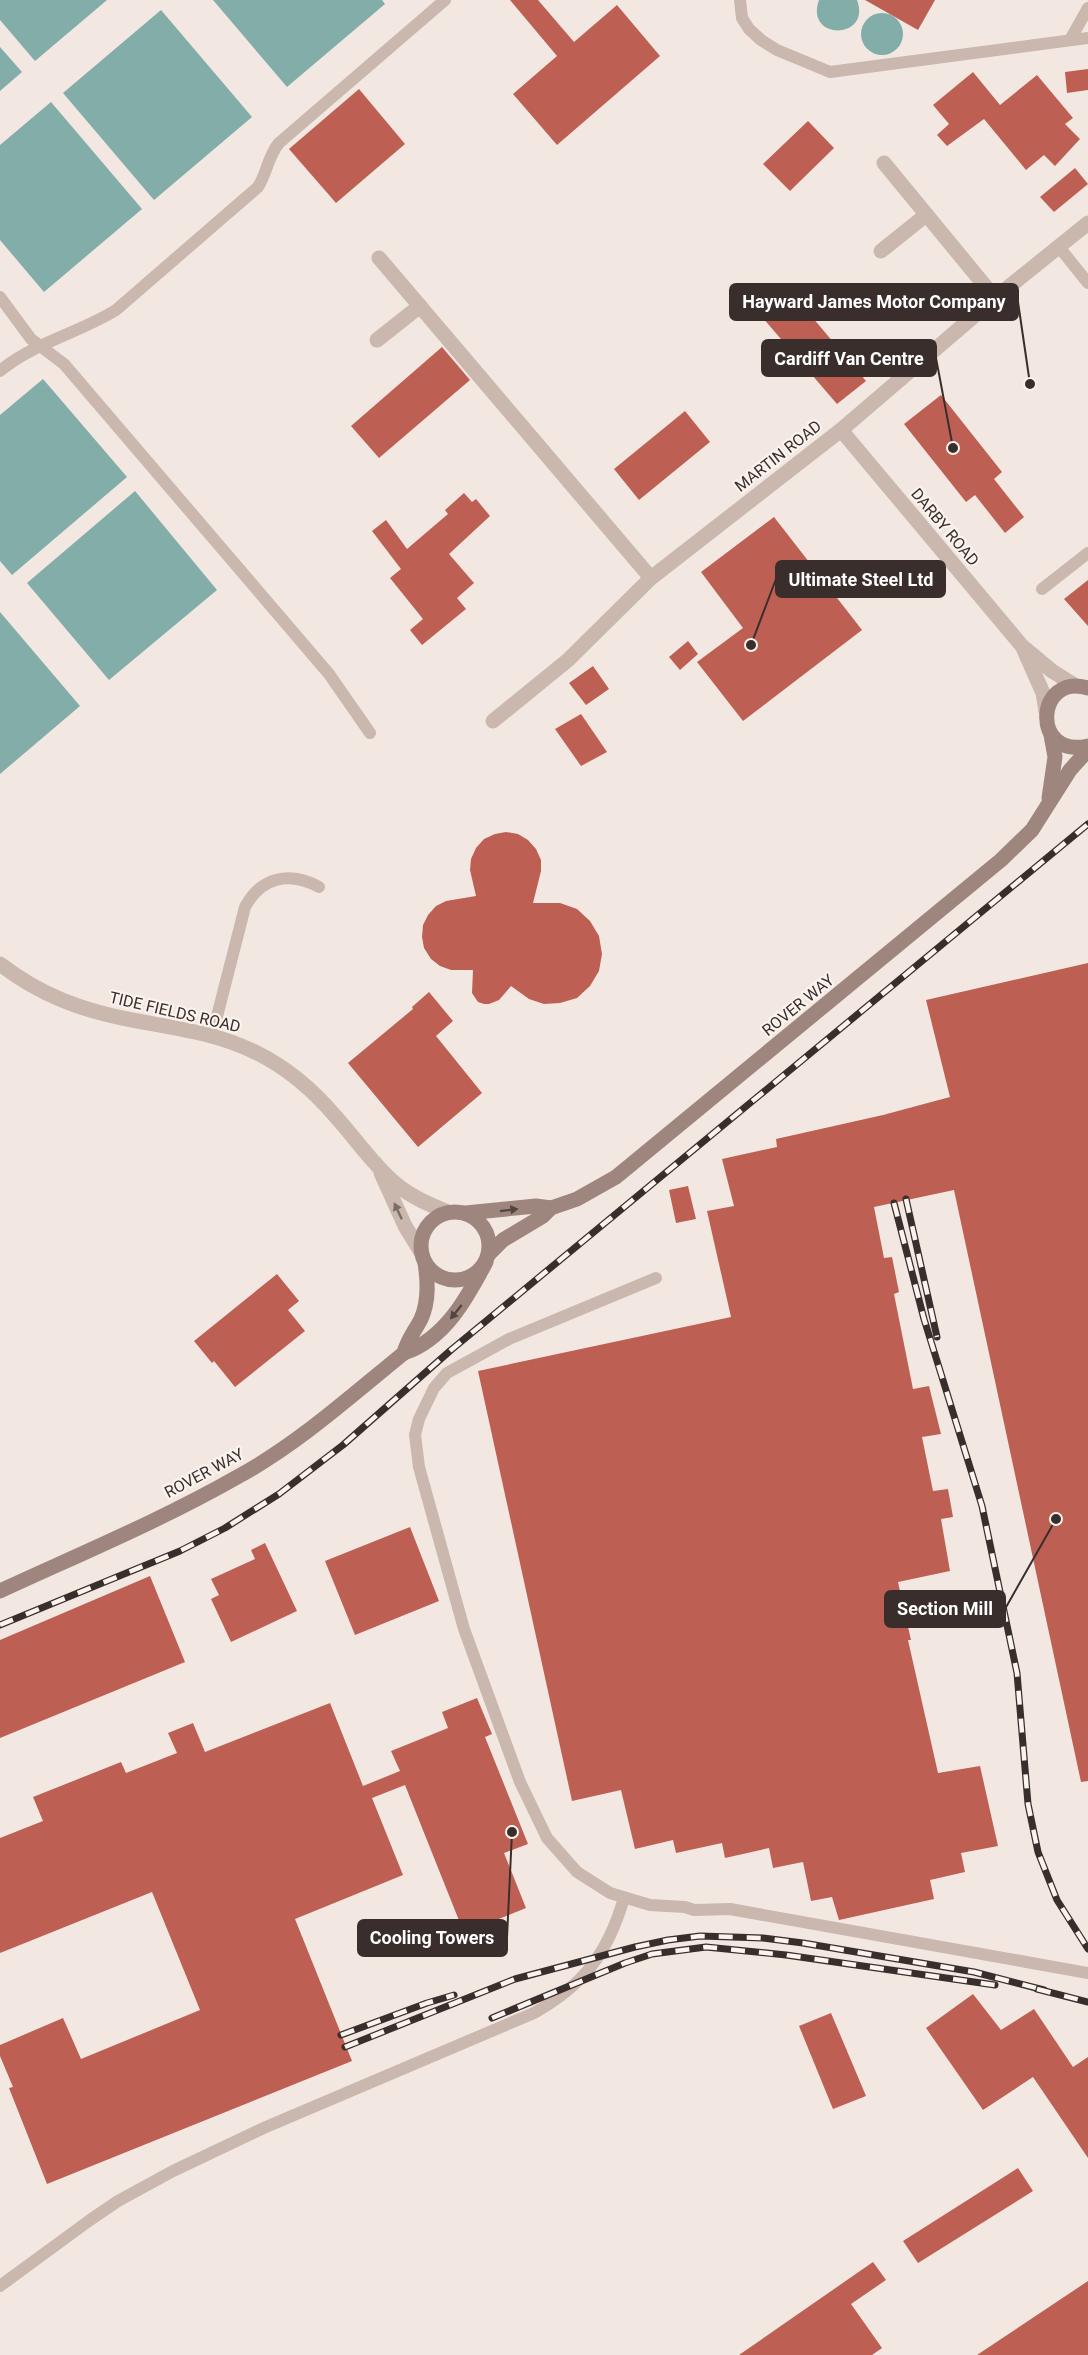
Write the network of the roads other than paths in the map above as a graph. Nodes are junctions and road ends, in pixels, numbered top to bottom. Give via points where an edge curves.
1 (445, 0) edge
2 (740, 0) edge
3 (1088, 8) edge
4 (1088, 38) edge
5 (1070, 40) junction
6 (884, 163) dead end
7 (926, 215) junction
8 (1088, 223) edge
9 (1059, 247) junction
10 (881, 250) dead end
11 (379, 258) dead end
12 (1088, 283) edge
13 (0, 297) edge
14 (995, 298) junction
15 (420, 306) junction
16 (377, 340) dead end
17 (40, 347) junction
18 (0, 371) edge
19 (841, 430) junction
20 (1088, 553) edge
21 (651, 578) junction
22 (1042, 589) dead end
23 (1022, 646) junction
24 (1084, 687) edge
25 (1046, 711) junction
26 (493, 721) dead end
27 (369, 733) dead end
28 (1051, 735) junction
29 (1088, 748) edge
30 (1048, 804) junction
31 (318, 886) dead end
32 (0, 964) edge
33 (212, 1036) junction
34 (378, 1168) junction
35 (551, 1208) junction
36 (448, 1212) junction
37 (466, 1213) junction
38 (423, 1257) junction
39 (487, 1259) junction
40 (656, 1278) dead end
41 (404, 1353) junction
42 (0, 1591) edge
43 (624, 1898) junction
44 (1088, 1973) edge
45 (0, 2286) edge

1 - 17 lane via 279,143 272,150 258,187 223,219 116,310
2 - 5 lane via 742,18 761,40 830,72
3 - 5 lane
4 - 5 lane
6 - 7 street
7 - 10 street
7 - 14 street
8 - 9 street, MARTIN ROAD
9 - 12 lane
9 - 14 street, MARTIN ROAD
11 - 15 street
13 - 17 lane
14 - 19 street, MARTIN ROAD
15 - 16 street
15 - 21 street
17 - 18 lane
17 - 27 lane via 63,364 329,674
19 - 21 street, MARTIN ROAD
19 - 23 street, DARBY ROAD
20 - 22 lane
21 - 26 street, MARTIN ROAD via 568,660
23 - 24 street, DARBY ROAD via 1052,671
23 - 25 street, DARBY ROAD via 1043,693
24 - 25 street via 1060,691
25 - 28 street, ROVER WAY
28 - 29 street via 1068,747
28 - 30 street, ROVER WAY via 1055,757
29 - 30 street, ROVER WAY
30 - 35 street, ROVER WAY via 1032,830 1001,860 653,1148 595,1190
31 - 33 lane via 288,877 260,887 250,898
32 - 33 street, TIDE FIELDS ROAD via 40,991 75,1006
33 - 34 street, TIDE FIELDS ROAD via 256,1052 297,1078 334,1114
34 - 36 street, TIDE FIELDS ROAD via 398,1186
38 -> 34 street, TIDE FIELDS ROAD
37 -> 35 street, ROVER WAY
35 - 39 street, ROVER WAY via 503,1240
36 - 37 street
36 - 38 street via 430,1223 421,1242
37 - 39 street via 483,1226 490,1244
38 - 39 street via 431,1271 450,1280 471,1277
38 - 41 street, ROVER WAY via 427,1301
39 -> 41 street, ROVER WAY via 446,1324 420,1347
40 - 43 lane via 509,1340 455,1368 434,1388 415,1436 419,1467 456,1606 528,1801 566,1861 599,1888
41 - 42 street, ROVER WAY via 241,1476
43 - 44 lane via 694,1910 750,1912
43 - 45 lane via 614,1929 598,1957 579,1982 558,2000 173,2171 118,2201

